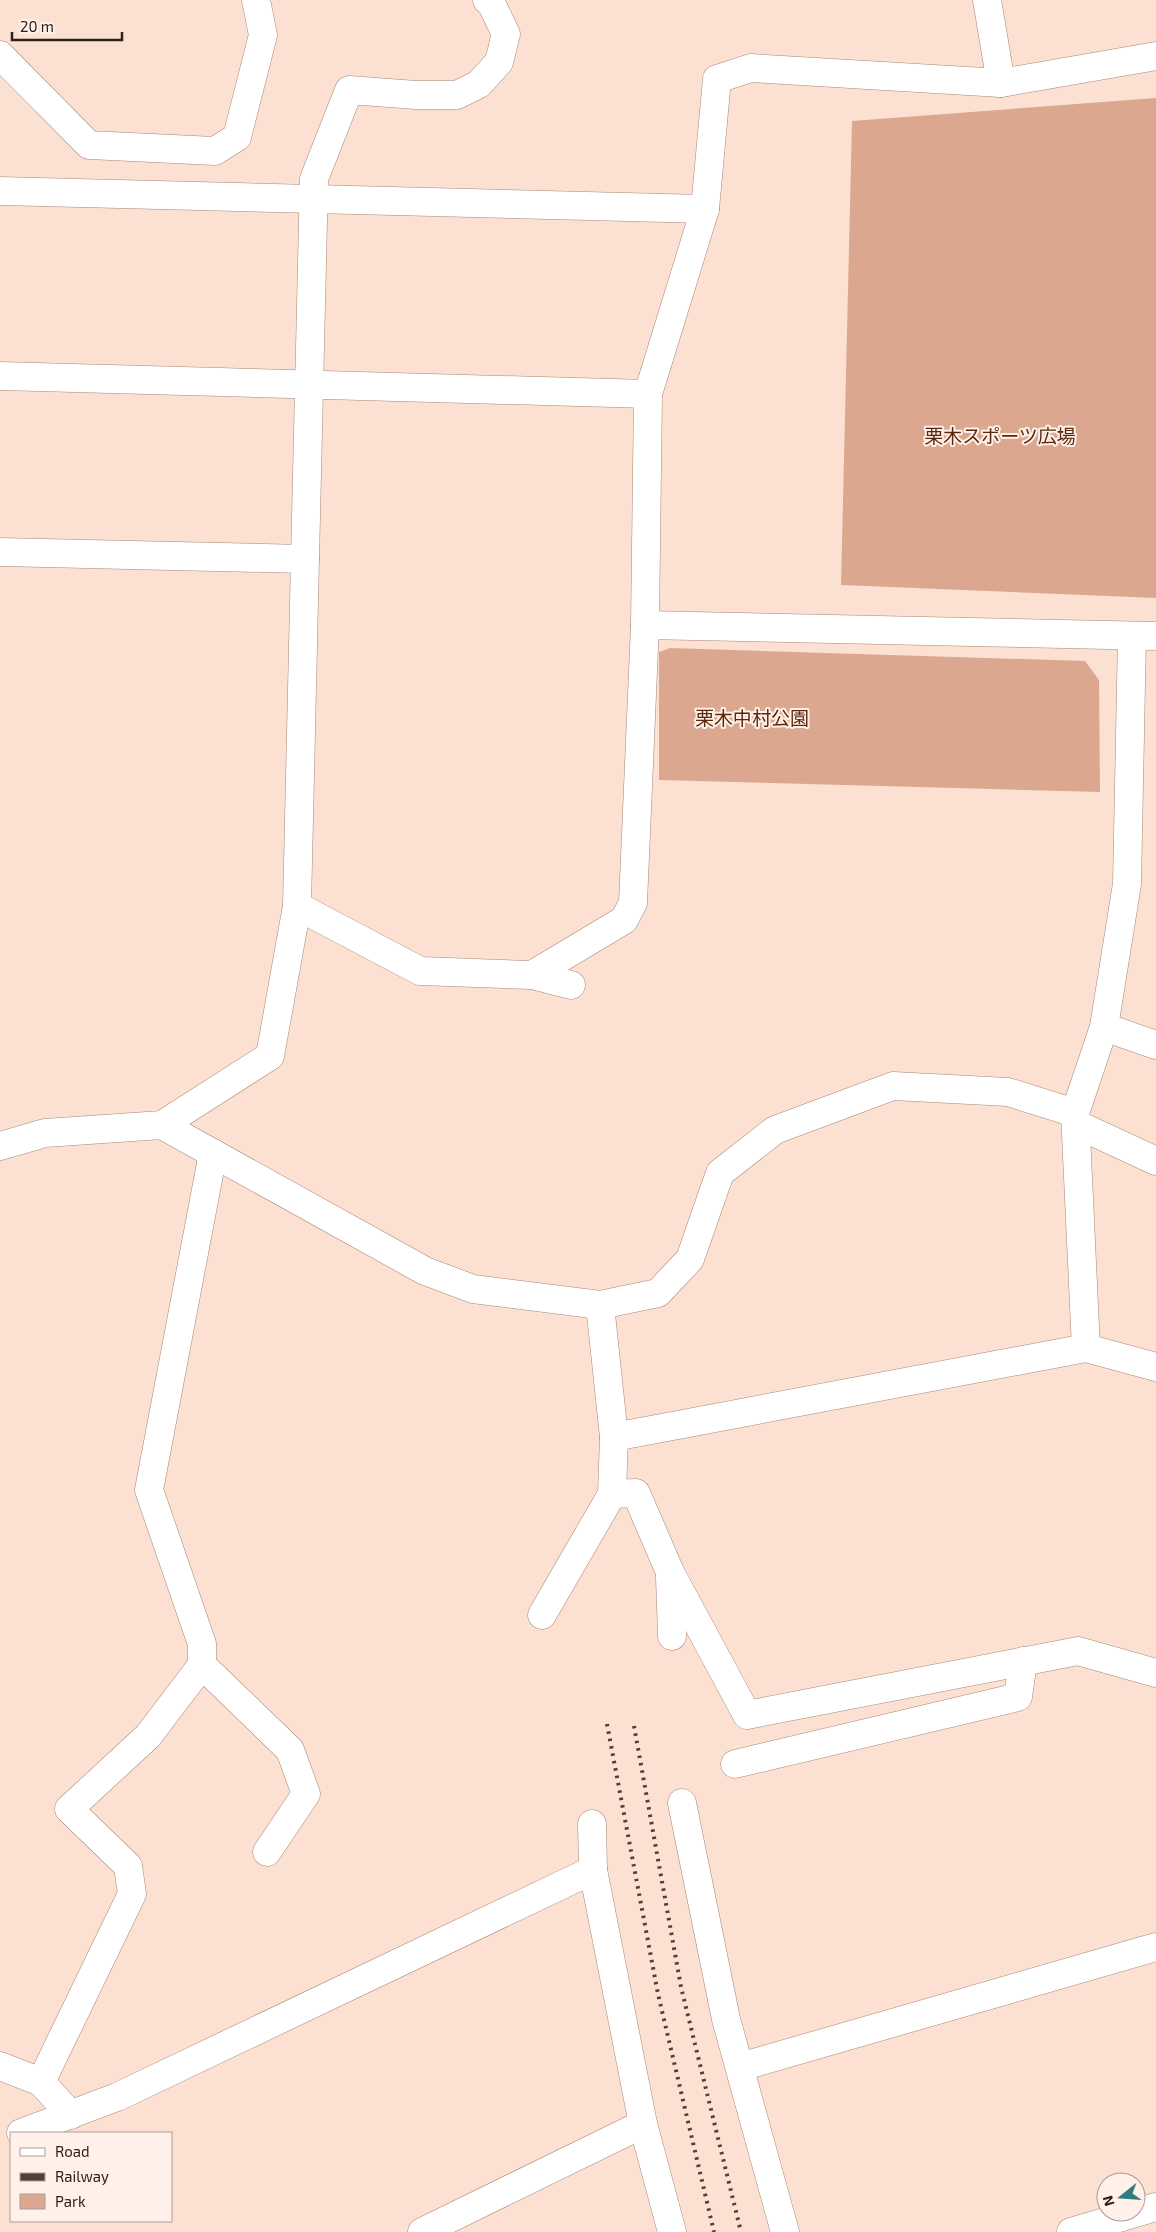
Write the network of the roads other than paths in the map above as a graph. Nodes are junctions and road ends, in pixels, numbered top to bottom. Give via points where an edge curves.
1 (256, 0) edge
2 (487, 0) edge
3 (986, 0) edge
4 (0, 55) edge
5 (1156, 56) edge
6 (1001, 83) junction
7 (0, 191) edge
8 (314, 200) junction
9 (705, 209) junction
10 (0, 376) edge
11 (310, 384) junction
12 (648, 394) junction
13 (0, 552) edge
14 (305, 559) junction
15 (645, 625) junction
16 (1144, 636) edge
17 (297, 906) junction
18 (532, 975) junction
19 (571, 985) dead end
20 (1104, 1027) junction
21 (1156, 1044) edge
22 (1075, 1118) junction
23 (162, 1125) junction
24 (0, 1146) edge
25 (214, 1153) junction
26 (1156, 1161) edge
27 (600, 1306) junction
28 (1086, 1348) junction
29 (1156, 1367) edge
30 (614, 1437) junction
31 (612, 1494) junction
32 (670, 1572) junction
33 (542, 1615) dead end
34 (672, 1636) dead end
35 (1023, 1661) junction
36 (202, 1666) junction
37 (1156, 1673) edge
38 (735, 1764) dead end
39 (682, 1804) dead end
40 (592, 1824) dead end
41 (267, 1852) dead end
42 (593, 1870) junction
43 (1156, 1947) edge
44 (0, 2066) edge
45 (740, 2067) junction
46 (41, 2082) junction
47 (71, 2115) junction
48 (643, 2124) junction
49 (24, 2132) edge
50 (1156, 2207) edge
51 (422, 2232) edge
52 (672, 2232) edge
53 (785, 2232) edge
54 (1071, 2232) edge

1 - 4 street via 263,35 237,137 215,151 89,145
2 - 8 street via 506,34 499,62 480,84 457,95 349,90 314,179
3 - 6 street
5 - 6 street
6 - 9 street via 751,68 717,79
7 - 8 street
8 - 9 street
8 - 11 street
9 - 12 street
10 - 11 street
11 - 12 street
11 - 14 street
12 - 15 street
13 - 14 street
14 - 17 street
15 - 16 street
15 - 18 street via 633,903 624,920
16 - 20 street via 1127,884
17 - 18 street via 420,972
17 - 23 street via 270,1056
18 - 19 street
20 - 21 street
20 - 22 street
22 - 26 street
22 - 27 street via 1008,1092 893,1086 775,1130 720,1173 690,1259 658,1293
22 - 28 street
23 - 24 street via 45,1133
23 - 25 street
25 - 27 street via 425,1270 473,1289
25 - 36 street via 149,1490 202,1644
27 - 30 street
28 - 29 street
28 - 30 street
30 - 31 street
31 - 32 street via 636,1493
31 - 33 street
32 - 34 street
32 - 35 street via 747,1715
35 - 37 street via 1078,1651
35 - 38 street via 1018,1696
36 - 41 street via 290,1750 306,1794
36 - 46 street via 148,1736 69,1809 128,1866 132,1894
39 - 45 street via 726,2019
40 - 42 street
42 - 47 street via 118,2098
42 - 48 street
43 - 45 street
44 - 46 street
45 - 53 street
46 - 47 street
47 - 49 street
48 - 51 street
48 - 52 street
50 - 54 street

